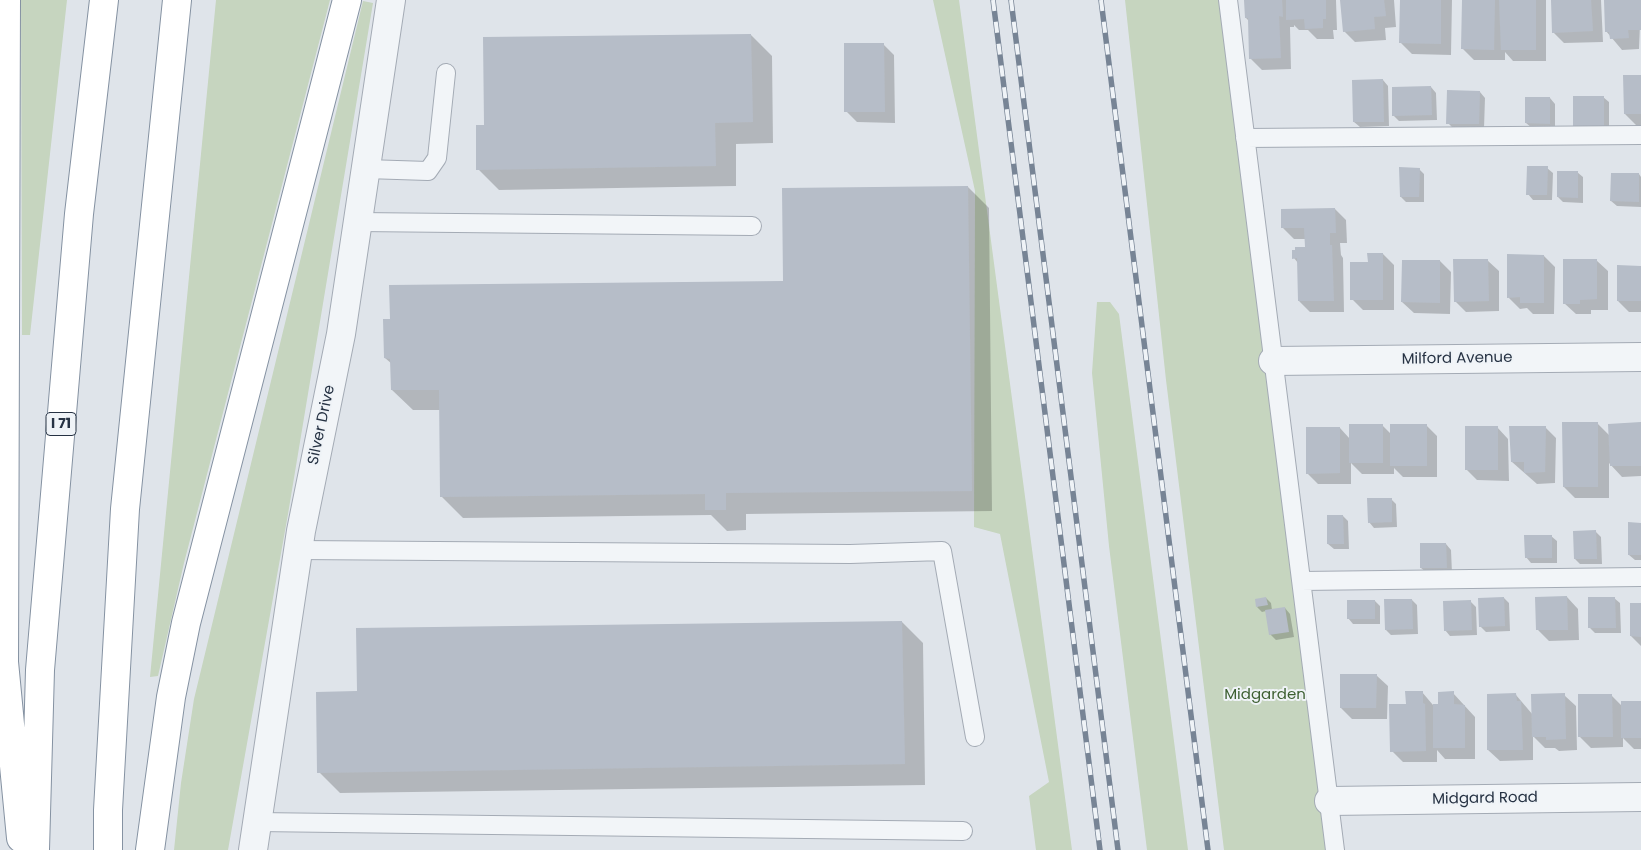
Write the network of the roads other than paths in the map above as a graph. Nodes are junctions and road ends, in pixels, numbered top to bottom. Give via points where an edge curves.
1 (6, 0) edge
2 (104, 0) edge
3 (177, 0) edge
4 (347, 0) edge
5 (391, 0) edge
6 (1228, 0) edge
7 (446, 73) dead end
8 (1641, 136) edge
9 (1245, 138) junction
10 (366, 169) junction
11 (358, 222) junction
12 (752, 226) dead end
13 (1641, 357) edge
14 (1273, 361) junction
15 (298, 550) junction
16 (1641, 577) edge
17 (1301, 581) junction
18 (975, 737) dead end
19 (1641, 797) edge
20 (1329, 801) junction
21 (257, 822) junction
22 (963, 831) dead end
23 (22, 850) edge
24 (35, 850) edge
25 (108, 850) edge
26 (150, 850) edge
27 (253, 850) edge
28 (1335, 850) edge

1 - 23 highway via 4,662
2 - 24 highway, I 71 via 80,214 40,670
3 - 25 highway via 126,509
4 - 26 highway via 186,623 171,697
5 - 10 street, Silver Drive
6 - 9 lane
7 - 10 lane via 437,158 428,171
8 - 9 lane
9 - 14 lane
10 - 11 street, Silver Drive
11 - 12 lane
11 - 15 street, Silver Drive via 341,334
13 - 14 street, Milford Avenue
14 - 17 lane
15 - 18 lane via 850,554 942,551
15 - 21 street, Silver Drive
16 - 17 lane
17 - 20 lane
19 - 20 street, Midgard Road
20 - 28 lane
21 - 22 lane
21 - 27 street, Silver Drive

